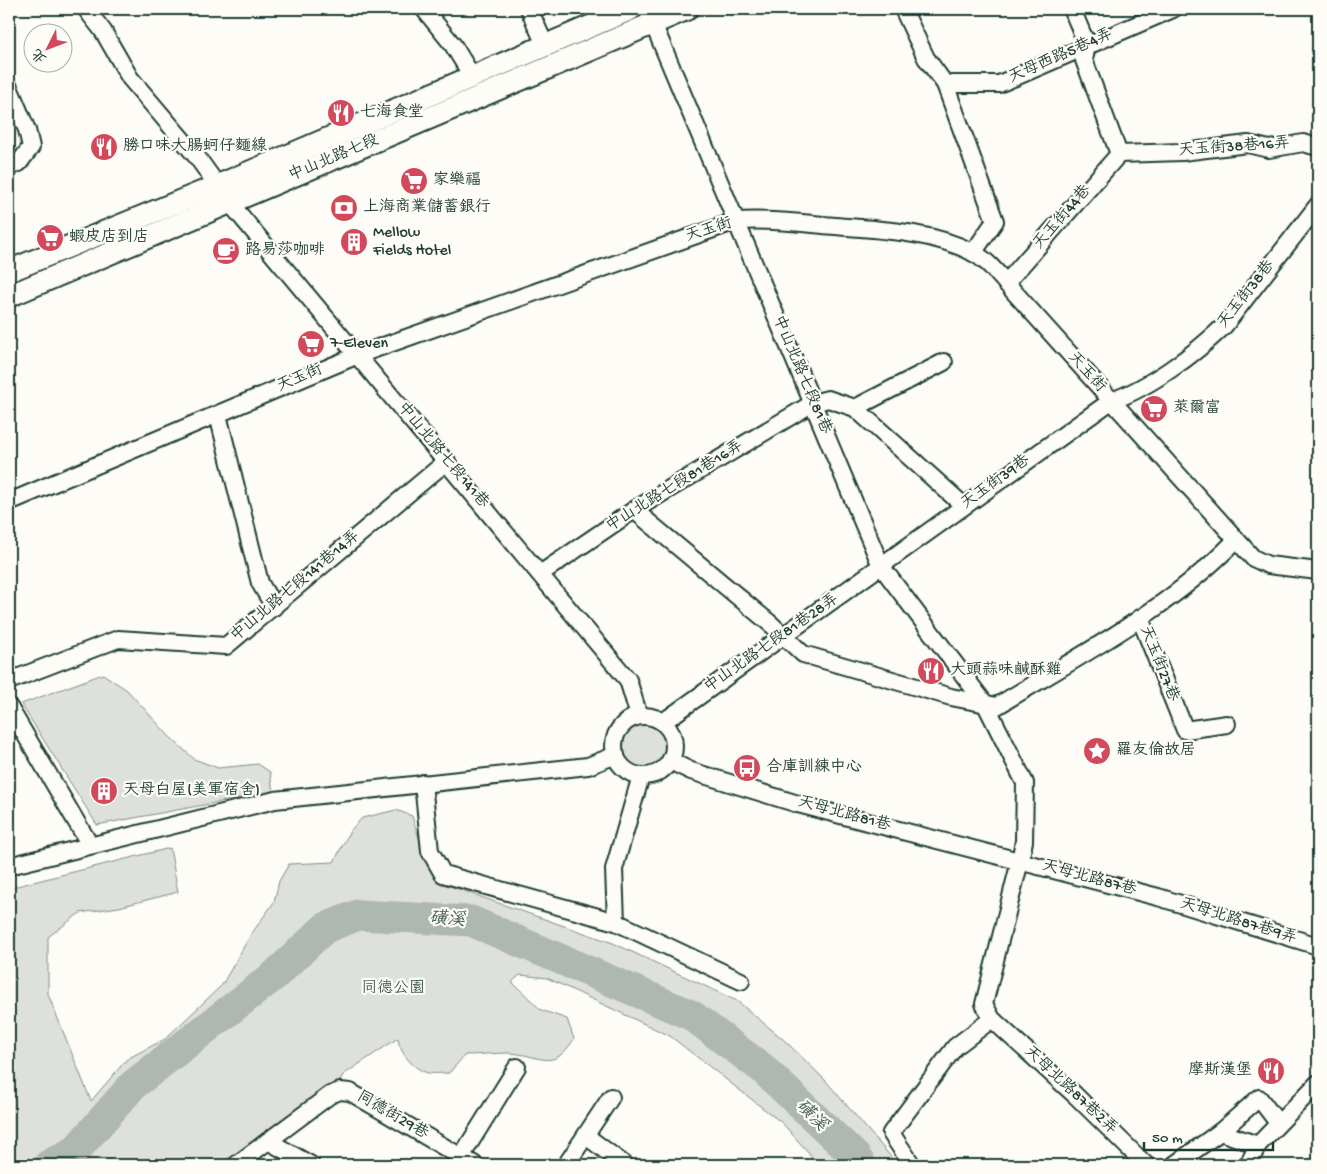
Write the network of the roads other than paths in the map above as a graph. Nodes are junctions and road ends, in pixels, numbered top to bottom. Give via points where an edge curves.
1 (424, 9) edge
2 (529, 9) edge
3 (632, 9) edge
4 (686, 9) edge
5 (903, 9) edge
6 (1072, 9) edge
7 (1172, 9) edge
8 (87, 12) edge
9 (650, 16) edge
10 (1087, 44) junction
11 (545, 45) junction
12 (472, 76) junction
13 (945, 84) junction
14 (9, 87) edge
15 (1318, 147) edge
16 (1120, 154) junction
17 (9, 167) edge
18 (216, 186) junction
19 (230, 204) junction
20 (1318, 204) edge
21 (736, 221) junction
22 (973, 253) junction
23 (9, 271) edge
24 (1006, 283) junction
25 (9, 296) edge
26 (358, 354) junction
27 (944, 362) dead end
28 (1111, 401) junction
29 (813, 403) junction
30 (855, 408) junction
31 (218, 415) junction
32 (447, 461) junction
33 (9, 502) edge
34 (964, 506) junction
35 (634, 510) junction
36 (1235, 540) junction
37 (882, 566) junction
38 (1318, 571) edge
39 (540, 574) junction
40 (274, 607) junction
41 (1140, 618) junction
42 (784, 637) junction
43 (9, 681) edge
44 (986, 705) junction
45 (9, 707) edge
46 (639, 716) junction
47 (663, 722) junction
48 (1227, 724) dead end
49 (616, 756) junction
50 (670, 761) junction
51 (641, 776) junction
52 (423, 783) junction
53 (90, 845) junction
54 (1020, 861) junction
55 (9, 866) edge
56 (1158, 897) joint
57 (616, 922) junction
58 (1318, 946) edge
59 (741, 981) dead end
60 (992, 1019) junction
61 (517, 1067) dead end
62 (1318, 1083) edge
63 (611, 1097) dead end
64 (1278, 1123) junction
65 (1220, 1132) junction
66 (586, 1136) junction
67 (268, 1141) junction
68 (1258, 1145) junction
69 (468, 1161) edge
70 (236, 1165) edge
71 (311, 1165) edge
72 (566, 1165) edge
73 (625, 1165) edge
74 (912, 1165) edge
75 (1146, 1165) edge
76 (1174, 1165) edge
77 (1248, 1165) edge

1 - 12 street
2 - 11 street
3 - 11 main road, 中山北路七段
4 - 9 main road, 中山北路七段
5 - 13 street via 926,58
6 - 10 street
7 - 10 street, 天母西路5巷4弄
8 - 18 street, 中山北路七段141巷 via 103,31 130,78 197,157
9 - 19 main road, 中山北路七段
9 - 21 street, 中山北路七段81巷
10 - 13 street, 天母西路5巷4弄 via 999,84
10 - 16 street via 1084,60
11 - 12 main road, 中山北路七段
12 - 18 main road, 中山北路七段
13 - 22 street via 995,220
14 - 17 street via 28,130 31,147 19,163
15 - 16 street, 天玉街38巷16弄 via 1303,143 1269,149 1248,144 1182,152
16 - 24 street, 天玉街44巷
18 - 19 street, 中山北路七段141巷
18 - 23 main road, 中山北路七段
19 - 25 main road, 中山北路七段
19 - 26 street, 中山北路七段141巷
20 - 28 street, 天玉街38巷 via 1212,338 1136,392
21 - 22 street, 天玉街 via 762,220 902,232 944,241
21 - 26 street, 天玉街
21 - 29 street, 中山北路七段81巷
22 - 24 street, 天玉街 via 987,262
24 - 28 street, 天玉街
26 - 31 street, 天玉街
26 - 32 street, 中山北路七段141巷
27 - 30 street
28 - 34 street, 天玉街39巷
28 - 36 street, 天玉街
29 - 30 street via 828,399
29 - 35 street, 中山北路七段81巷16弄
29 - 37 street, 中山北路七段81巷
30 - 34 street
31 - 33 street, 天玉街
31 - 40 street via 260,583
32 - 39 street, 中山北路七段141巷
32 - 40 street, 中山北路七段141巷14弄
34 - 37 street, 天玉街39巷
35 - 39 street, 中山北路七段81巷16弄
35 - 42 street
36 - 38 street, 天玉街 via 1253,558 1268,565
36 - 41 street, 天玉街27巷 via 1216,560
37 - 42 street, 中山北路七段81巷28弄
37 - 44 street, 中山北路七段81巷
39 - 46 street, 中山北路七段141巷 via 628,680
40 - 43 street, 中山北路七段141巷14弄 via 226,646 118,639
41 - 44 street via 997,706
41 - 48 street, 天玉街27巷 via 1185,730
42 - 44 street via 803,654
42 - 47 street, 中山北路七段81巷28弄
44 - 54 street, 中山北路七段81巷 via 1025,783 1024,841
45 - 53 street
46 - 47 street
46 - 49 street via 618,730
47 - 50 street via 674,745
49 - 51 street via 625,769
49 - 52 street via 588,766
50 - 51 street via 658,773
50 - 54 street, 天母北路81巷 via 691,771 798,804
51 - 57 street via 614,869
52 - 53 street via 275,800
52 - 57 street via 430,851 443,874
53 - 55 street
54 - 56 street, 天母北路87巷
54 - 60 street, 中山北路七段81巷 via 984,1004
56 - 58 street, 天母北路87巷9弄
57 - 59 street
60 - 74 street via 956,1047 891,1133
60 - 75 street, 天母北路87巷2弄 via 1075,1094
61 - 69 street
62 - 64 street
63 - 66 street
64 - 65 street via 1259,1098
64 - 68 street
65 - 68 street
65 - 76 street
66 - 72 street
66 - 73 street
67 - 69 street, 同德街29巷 via 330,1095 350,1092
67 - 70 street, 同德街29巷
67 - 71 street
68 - 77 street

